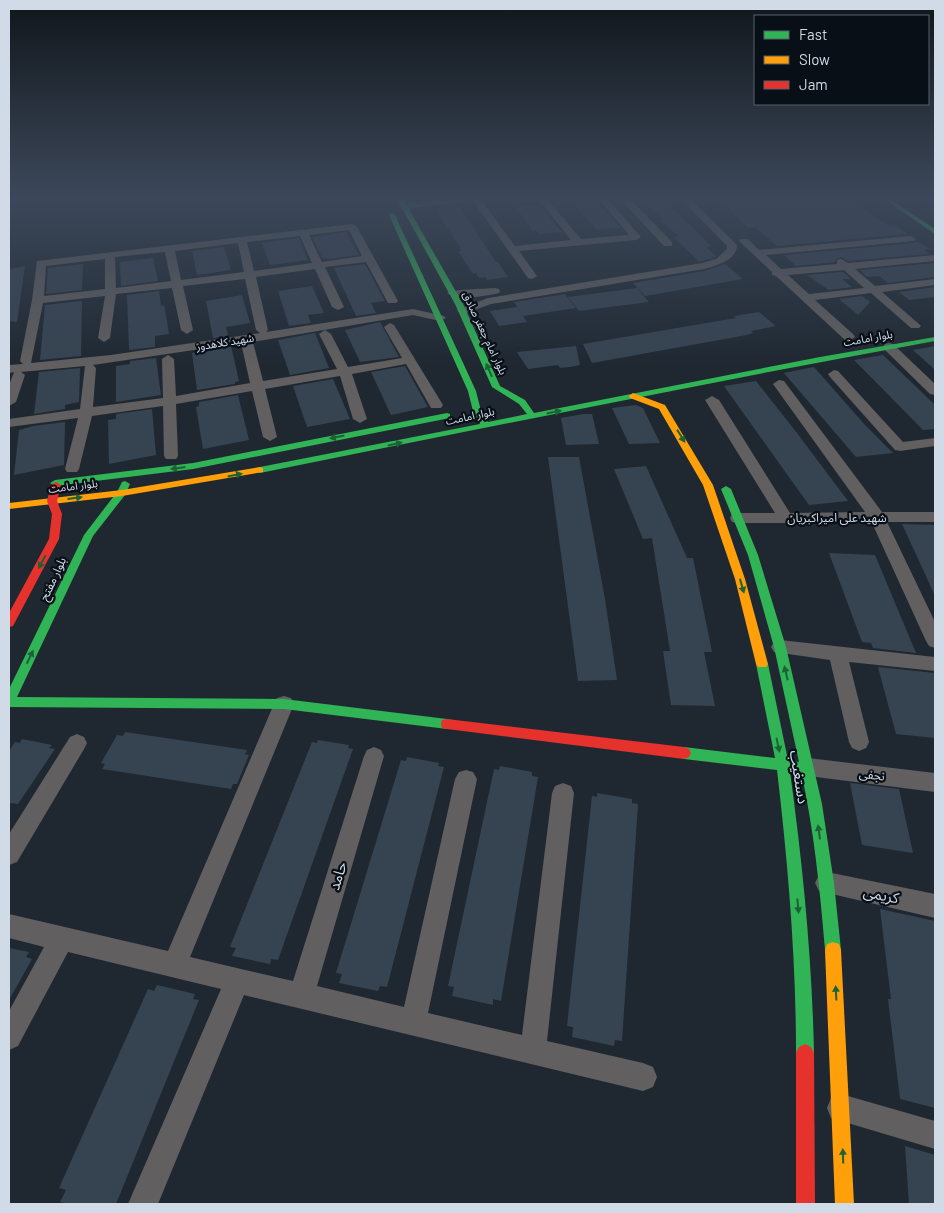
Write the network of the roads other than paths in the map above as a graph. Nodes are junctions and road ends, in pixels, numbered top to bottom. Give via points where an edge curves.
1 (128, 254) edge
2 (170, 254) edge
3 (245, 254) edge
4 (313, 254) edge
5 (367, 254) edge
6 (410, 254) edge
7 (431, 254) edge
8 (515, 254) edge
9 (714, 254) edge
10 (728, 254) edge
11 (758, 254) edge
12 (831, 254) edge
13 (110, 256) junction
14 (369, 258) junction
15 (935, 258) edge
16 (318, 265) junction
17 (846, 266) junction
18 (777, 273) junction
19 (249, 275) junction
20 (532, 276) dead end
21 (935, 282) edge
22 (177, 283) junction
23 (872, 290) junction
24 (111, 292) junction
25 (453, 292) junction
26 (429, 295) junction
27 (806, 298) junction
28 (38, 300) junction
29 (392, 301) dead end
30 (338, 307) dead end
31 (412, 309) junction
32 (462, 312) junction
33 (440, 318) junction
34 (928, 323) dead end
35 (328, 326) junction
36 (914, 326) junction
37 (390, 327) dead end
38 (896, 329) dead end
39 (187, 330) dead end
40 (262, 330) junction
41 (862, 335) dead end
42 (104, 338) dead end
43 (844, 338) joint
44 (246, 339) junction
45 (935, 339) edge
46 (889, 347) junction
47 (168, 360) dead end
48 (410, 360) junction
49 (9, 361) edge
50 (26, 361) junction
51 (90, 368) dead end
52 (14, 372) edge
53 (345, 373) junction
54 (834, 374) dead end
55 (779, 384) dead end
56 (257, 387) junction
57 (496, 387) junction
58 (472, 391) junction
59 (935, 391) edge
60 (679, 394) junction
61 (633, 396) junction
62 (712, 400) dead end
63 (170, 401) junction
64 (527, 401) junction
65 (9, 402) edge
66 (436, 405) dead end
67 (504, 405) dead end
68 (662, 407) junction
69 (472, 412) junction
70 (86, 413) junction
71 (532, 416) junction
72 (360, 420) dead end
73 (9, 423) edge
74 (486, 426) junction
75 (270, 437) dead end
76 (935, 442) edge
77 (171, 456) dead end
78 (72, 469) dead end
79 (127, 474) junction
80 (723, 481) dead end
81 (52, 483) joint
82 (122, 493) junction
83 (52, 501) junction
84 (9, 506) edge
85 (877, 517) junction
86 (935, 517) edge
87 (738, 518) junction
88 (786, 518) junction
89 (89, 535) junction
90 (54, 539) junction
91 (9, 623) edge
92 (935, 641) edge
93 (780, 647) junction
94 (837, 652) junction
95 (935, 664) edge
96 (9, 702) edge
97 (284, 704) junction
98 (859, 742) dead end
99 (77, 744) dead end
100 (374, 756) dead end
101 (783, 766) junction
102 (808, 767) junction
103 (466, 779) dead end
104 (935, 784) edge
105 (562, 794) dead end
106 (9, 854) edge
107 (826, 883) junction
108 (935, 906) edge
109 (9, 926) edge
110 (62, 939) junction
111 (174, 966) junction
112 (237, 981) junction
113 (301, 996) junction
114 (413, 1023) junction
115 (9, 1037) edge
116 (532, 1051) junction
117 (643, 1077) dead end
118 (841, 1108) junction
119 (935, 1135) edge
120 (143, 1204) edge
121 (806, 1204) edge
122 (845, 1204) edge

1 - 13 street
2 - 22 street
3 - 19 street
4 - 16 street
5 - 14 street
6 - 26 street
7 - 25 street, بلوار امام جعفر صادق
8 - 20 street
9 - 25 street via 674,266 477,294
10 - 32 street via 720,261 678,272 488,301
11 - 18 street
12 - 17 street
13 - 24 street
13 - 28 street via 41,263
14 - 16 street
14 - 29 street
15 - 17 street
16 - 19 street
16 - 30 street
17 - 18 street
17 - 23 street
18 - 27 street
19 - 22 street
19 - 40 street
21 - 23 street
22 - 24 street
22 - 39 street
23 - 27 street
23 - 36 street
24 - 28 street
24 - 42 street
25 - 32 street, بلوار امام جعفر صادق
26 - 31 street, شهید کلاهدوز
26 - 33 street
27 - 43 street
28 - 50 street
31 - 33 street, شهید کلاهدوز
31 - 35 street, شهید کلاهدوز
57 -> 32 street, بلوار امام جعفر صادق
33 - 58 street
34 - 36 street, بلوار امامت
35 - 40 street, شهید کلاهدوز
35 - 44 street, شهید کلاهدوز
35 - 53 street
36 - 38 street, بلوار امامت
37 - 48 street
40 - 50 street, شهید کلاهدوز
41 - 43 street, بلوار امامت
44 - 52 street, شهید کلاهدوز
44 - 56 street
45 - 46 street, بلوار امامت
46 - 59 street
46 - 60 street, بلوار امامت
47 - 63 street
48 - 53 street
48 - 66 street
49 - 50 street, شهید کلاهدوز
51 - 70 street
52 - 65 street
53 - 56 street
53 - 72 street
54 - 76 street via 900,447
55 - 85 street
56 - 63 street
56 - 75 street
57 - 58 street via 485,394
57 - 64 street, بلوار امام جعفر صادق
58 - 69 street
60 - 61 street, بلوار امامت
60 - 68 street
61 - 68 street
71 -> 61 street, بلوار امامت
62 - 88 street
63 - 70 street
63 - 77 street
64 - 67 street, بلوار امامت
64 - 71 street, بلوار امام جعفر صادق
68 -> 101 street, دستغیب via 708,485 740,579 755,632
69 - 74 street
69 -> 79 street, بلوار امامت via 194,466
70 - 73 street
70 - 78 street
71 - 74 street, بلوار امامت
82 -> 74 street, بلوار امامت via 225,477
79 - 81 street, بلوار امامت
79 - 82 street, بلوار مفتح
80 - 87 street, دستغیب
81 - 83 street, بلوار مفتح
83 -> 82 street, بلوار امامت
82 - 89 street, بلوار مفتح
83 - 84 street, بلوار امامت
83 - 90 street, بلوار مفتح via 57,514
85 - 86 street, شهید علی امیراکبریان
85 - 88 street, شهید علی امیراکبریان
85 - 92 street
87 - 88 street, شهید علی امیراکبریان
87 - 93 street, دستغیب via 753,555
89 - 90 street via 86,530 74,529
96 -> 89 street, بلوار مفتح
90 -> 91 street, بلوار مفتح
93 - 94 street
102 -> 93 street, دستغیب
94 - 95 street
94 - 98 street
96 - 97 street
97 - 101 street
97 - 111 street
99 - 106 street
100 - 113 street, حامد
101 - 102 street
101 -> 121 street, دستغیب via 794,846 804,978
102 - 104 street, نجفی
107 -> 102 street, دستغیب
103 - 114 street
105 - 116 street
107 - 108 street, کریمی
118 -> 107 street, دستغیب via 836,991
109 - 110 street
110 - 111 street
110 - 115 street
111 - 112 street
112 - 113 street
112 - 120 street
113 - 114 street
114 - 116 street
116 - 117 street
118 - 119 street
122 -> 118 street, دستغیب

